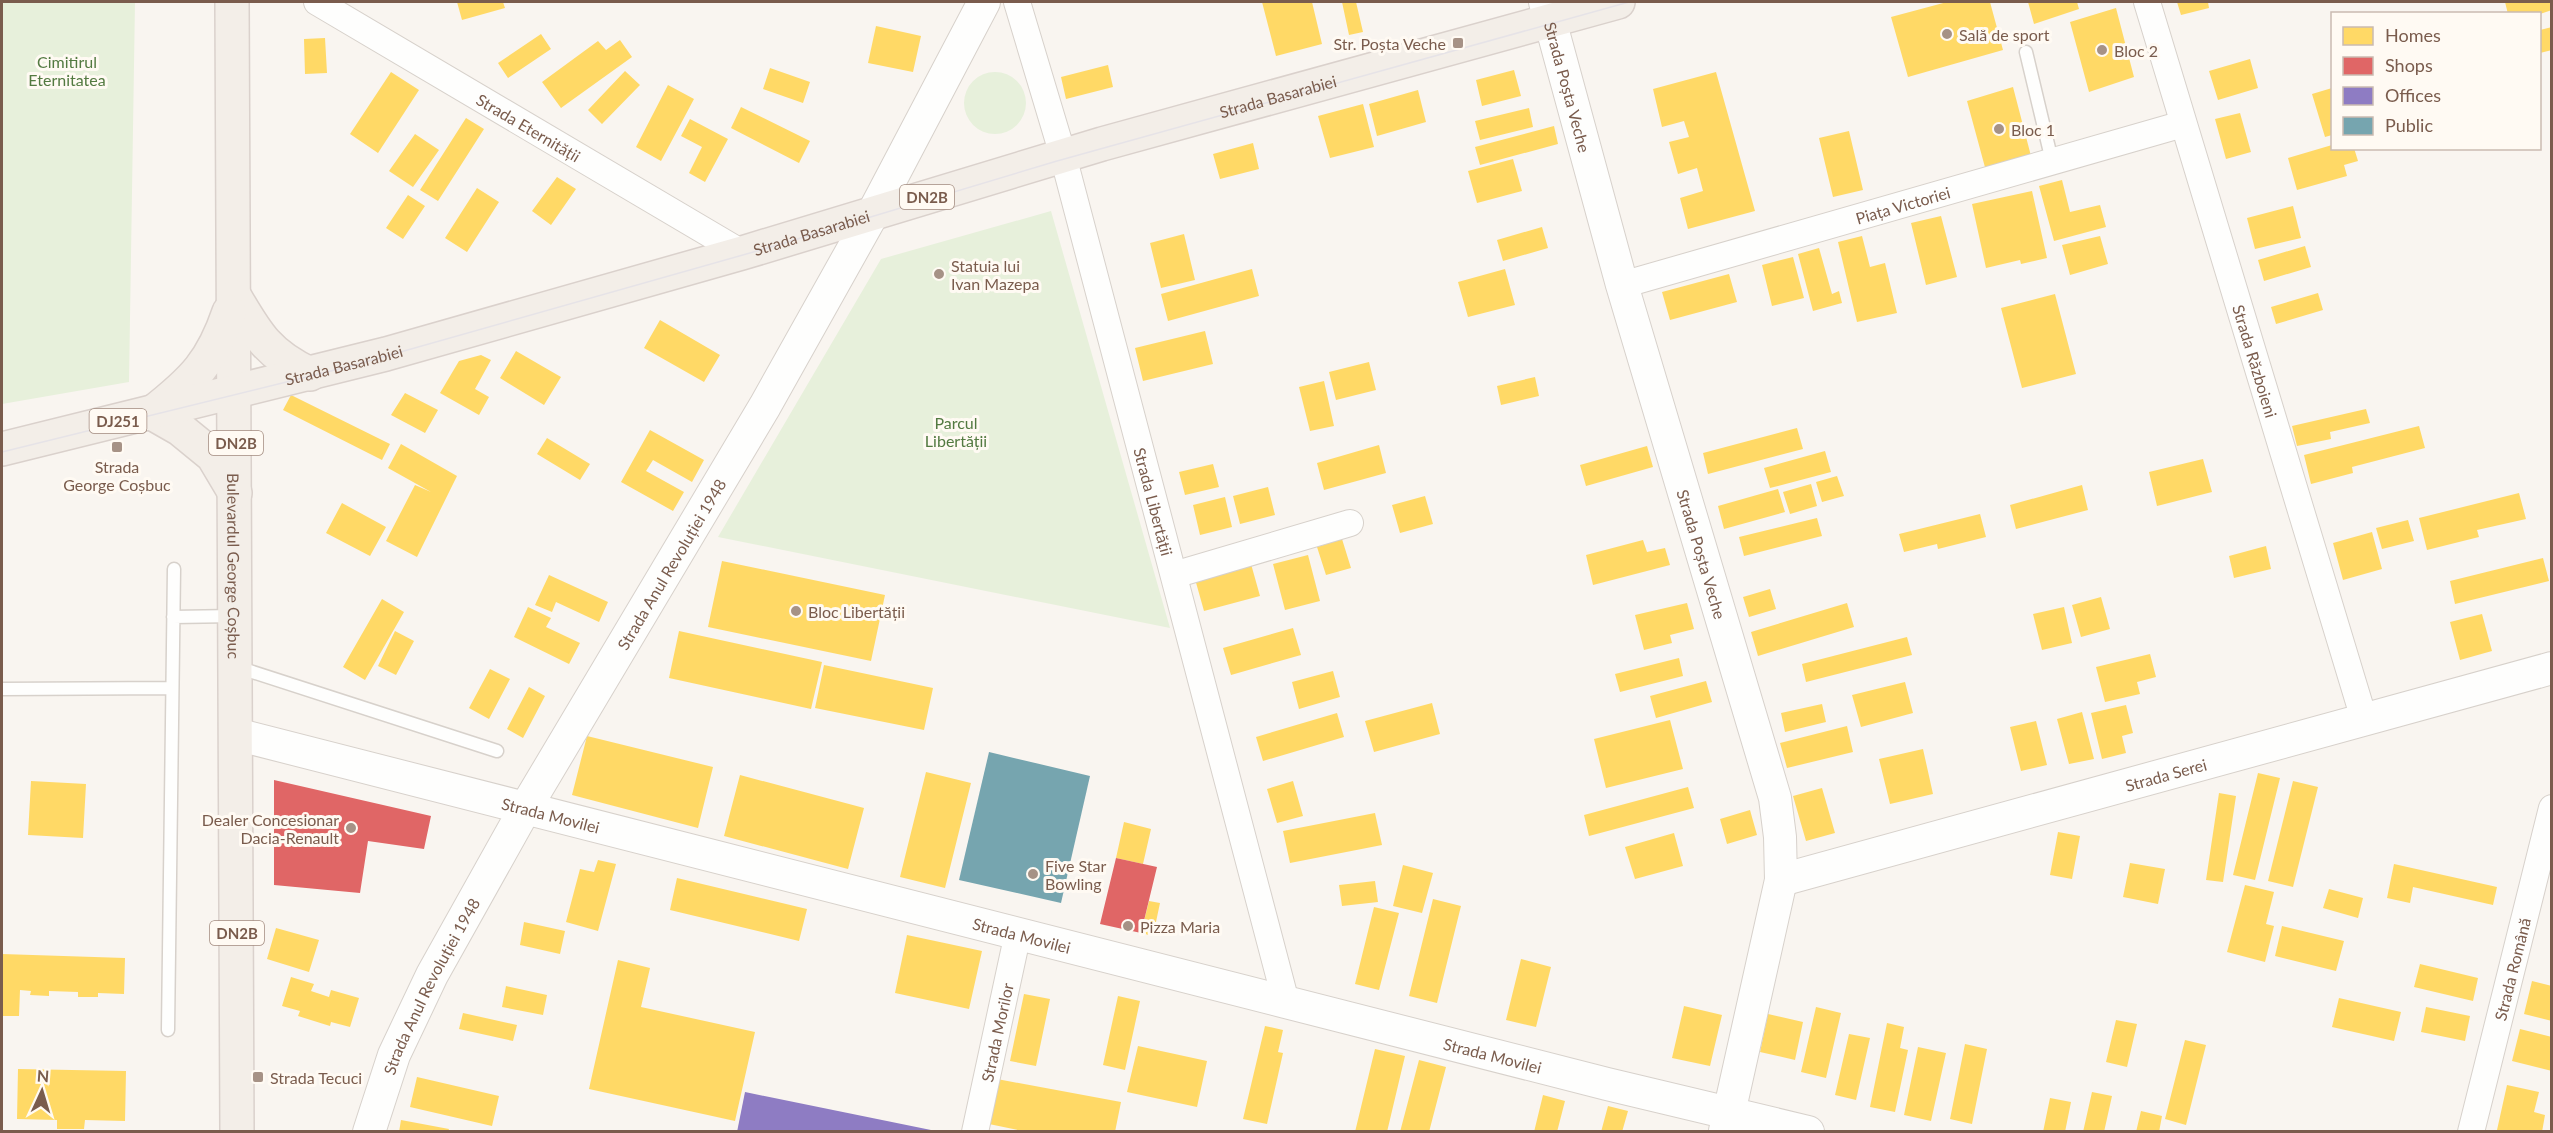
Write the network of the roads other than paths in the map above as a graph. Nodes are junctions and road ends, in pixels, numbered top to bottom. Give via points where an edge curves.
1 (232, 2) edge
2 (317, 2) edge
3 (984, 2) edge
4 (1017, 2) edge
5 (1618, 2) edge
6 (2147, 2) edge
7 (1547, 11) edge
8 (2026, 52) dead end
9 (2184, 124) junction
10 (1063, 156) junction
11 (2052, 162) junction
12 (872, 215) junction
13 (742, 253) junction
14 (1622, 285) junction
15 (234, 296) junction
16 (310, 374) junction
17 (235, 392) junction
18 (152, 413) junction
19 (2, 449) edge
20 (236, 495) junction
21 (1350, 523) dead end
22 (174, 568) dead end
23 (1174, 575) junction
24 (236, 616) junction
25 (173, 617) junction
26 (235, 667) junction
27 (2552, 668) edge
28 (172, 688) junction
29 (2, 689) edge
30 (2364, 719) junction
31 (235, 734) junction
32 (497, 751) dead end
33 (525, 807) junction
34 (2552, 808) edge
35 (1781, 880) junction
36 (1018, 933) junction
37 (1286, 1002) junction
38 (168, 1030) dead end
39 (1727, 1122) edge
40 (237, 1131) edge
41 (369, 1131) edge
42 (975, 1131) edge
43 (1808, 1131) edge
44 (2471, 1131) edge

1 - 15 main road, Bulevardul George Coșbuc
2 - 13 street, Strada Eternității
3 - 12 street, Strada Anul Revoluției 1948
4 - 10 street, Strada Libertății
5 - 7 main road, Strada Basarabiei / DN2B
6 - 9 street, Strada Războieni
7 - 10 main road, Strada Basarabiei / DN2B
7 - 14 street, Strada Poșta Veche
8 - 11 lane
9 - 11 street, Piața Victoriei
9 - 30 street, Strada Războieni
10 - 12 main road, Strada Basarabiei / DN2B
10 - 23 street, Strada Libertății
11 - 14 street, Piața Victoriei
12 - 13 main road, Strada Basarabiei / DN2B
12 - 33 street, Strada Anul Revoluției 1948 via 765,406
13 - 16 main road, Strada Basarabiei / DN2B
14 - 35 street, Strada Poșta Veche via 1775,798
15 - 16 main road via 269,349
15 - 17 main road, Bulevardul George Coșbuc
15 - 18 main road via 219,342 206,363 191,381
16 - 17 main road, Strada Basarabiei / DN2B
17 - 18 main road, Strada Basarabiei / DJ251
17 - 20 main road, Bulevardul George Coșbuc / DN2B
18 - 19 main road, Strada Basarabiei / DJ251
18 - 20 main road via 180,429 213,456
20 - 24 main road, Bulevardul George Coșbuc / DN2B
21 - 23 street
22 - 25 lane
23 - 37 street, Strada Libertății
24 - 25 lane
24 - 26 main road, Bulevardul George Coșbuc / DN2B
25 - 28 lane
26 - 31 main road, Bulevardul George Coșbuc / DN2B
26 - 32 lane
27 - 30 street, Strada Serei
28 - 29 lane
28 - 38 lane
30 - 35 street, Strada Serei
31 - 33 street, Strada Movilei
31 - 40 main road, Bulevardul George Coșbuc / DN2B
33 - 36 street, Strada Movilei
33 - 41 street, Strada Anul Revoluției 1948 via 432,975 394,1056
34 - 44 street, Strada Română
35 - 39 street, Strada Poșta Veche
36 - 37 street, Strada Movilei
36 - 42 street, Strada Morilor
37 - 39 street, Strada Movilei via 1607,1084
39 - 43 street, Strada Movilei

